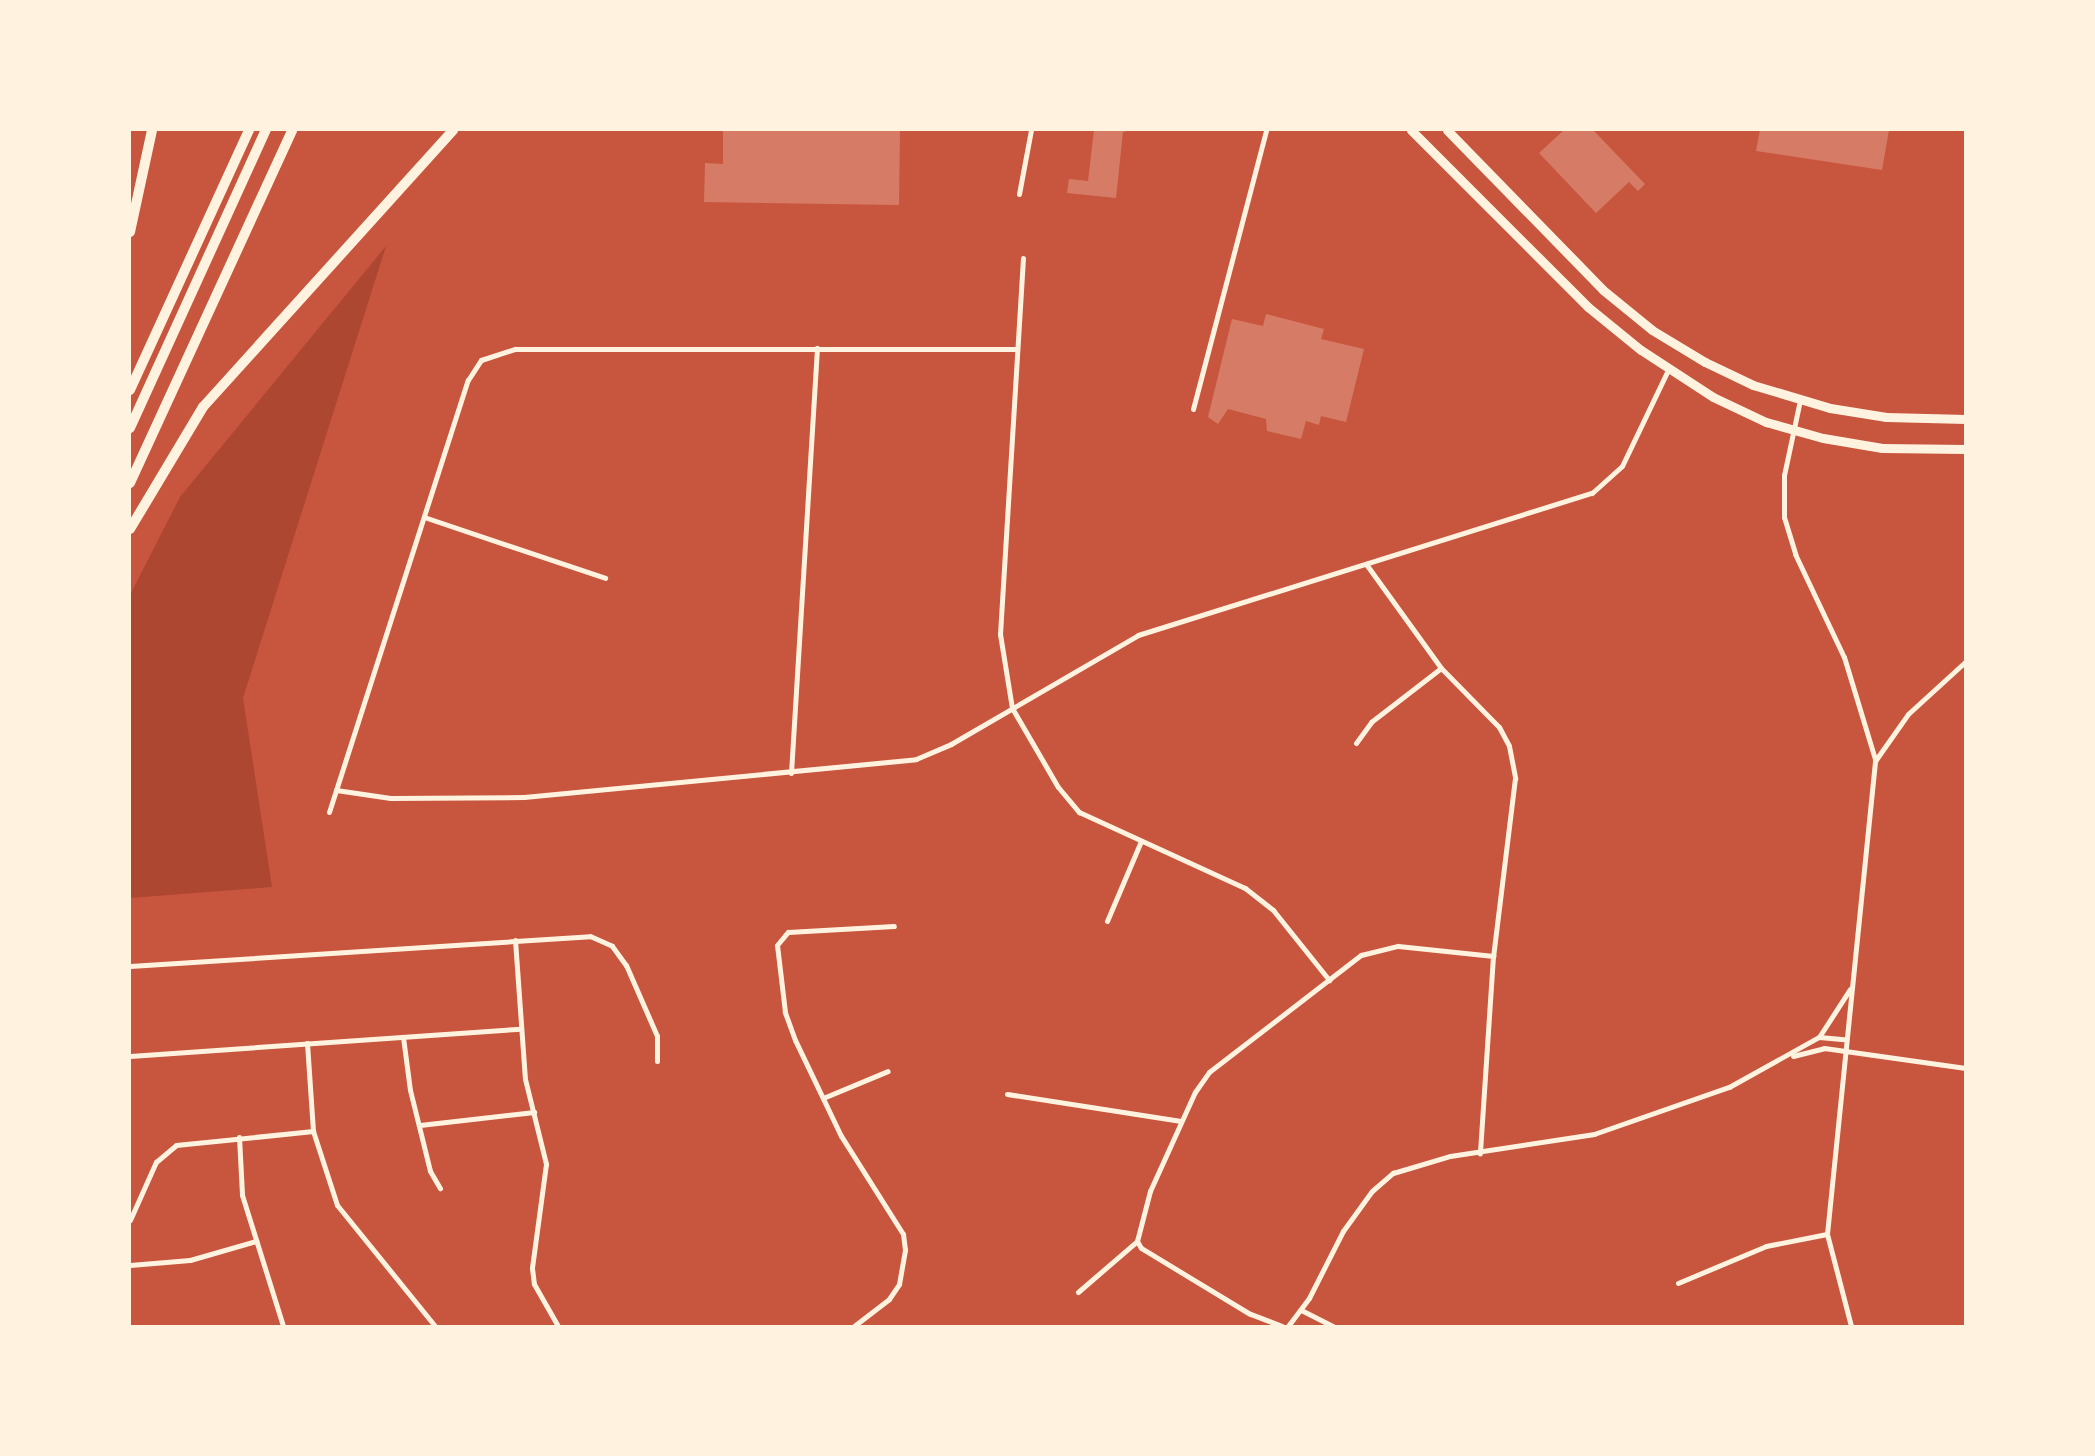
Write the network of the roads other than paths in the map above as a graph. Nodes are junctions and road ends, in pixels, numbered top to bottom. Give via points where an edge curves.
1 (152, 130) edge
2 (249, 130) edge
3 (266, 130) edge
4 (292, 130) edge
5 (453, 130) edge
6 (1031, 130) edge
7 (1266, 130) edge
8 (1411, 130) edge
9 (1447, 130) edge
10 (1018, 194) dead end
11 (130, 232) edge
12 (1023, 258) dead end
13 (817, 348) junction
14 (1017, 349) junction
15 (1669, 368) junction
16 (130, 390) edge
17 (1800, 400) junction
18 (1193, 409) dead end
19 (1965, 419) edge
20 (130, 428) edge
21 (1792, 430) junction
22 (1965, 449) edge
23 (130, 484) edge
24 (427, 518) junction
25 (130, 529) edge
26 (1366, 564) junction
27 (606, 578) dead end
28 (1965, 661) edge
29 (1441, 668) junction
30 (1012, 708) junction
31 (1356, 743) dead end
32 (1875, 761) junction
33 (791, 773) junction
34 (336, 790) junction
35 (329, 812) dead end
36 (1141, 841) junction
37 (1107, 921) dead end
38 (894, 926) dead end
39 (515, 940) junction
40 (1493, 956) junction
41 (130, 966) edge
42 (1329, 980) junction
43 (1852, 984) junction
44 (521, 1029) junction
45 (404, 1037) junction
46 (1819, 1037) junction
47 (1844, 1039) junction
48 (307, 1043) junction
49 (1842, 1050) junction
50 (130, 1056) edge
51 (1788, 1057) junction
52 (657, 1061) dead end
53 (1965, 1068) edge
54 (888, 1071) dead end
55 (1007, 1094) dead end
56 (822, 1098) junction
57 (534, 1112) junction
58 (1181, 1121) junction
59 (419, 1125) junction
60 (313, 1131) junction
61 (239, 1137) junction
62 (1480, 1154) junction
63 (440, 1188) dead end
64 (130, 1220) edge
65 (1827, 1234) junction
66 (256, 1241) junction
67 (1137, 1241) junction
68 (130, 1265) edge
69 (1678, 1283) dead end
70 (1078, 1292) dead end
71 (1301, 1310) junction
72 (283, 1326) edge
73 (435, 1326) edge
74 (558, 1326) edge
75 (853, 1326) edge
76 (1282, 1326) edge
77 (1288, 1326) edge
78 (1333, 1326) edge
79 (1850, 1326) edge

1 - 11 highway
2 - 16 highway
3 - 20 highway
4 - 23 highway
5 - 25 highway via 217,389 174,450
6 - 10 street
7 - 18 street
8 - 15 main road via 1588,307
9 - 17 main road via 1578,267 1626,310 1705,362
12 - 14 street
13 - 14 street
13 - 24 street via 514,349 491,354 473,368 468,380
13 - 33 street
14 - 30 street via 1000,634
15 - 21 main road via 1740,412
15 - 26 street via 1622,466 1605,485 1561,505
17 - 19 main road via 1886,417
17 - 21 street
21 - 22 main road via 1882,448
21 - 32 street via 1782,496 1788,535 1844,657
24 - 27 street
24 - 34 street
26 - 29 street
26 - 30 street via 1138,635
28 - 32 street via 1908,713
29 - 31 street via 1371,722
29 - 40 street via 1499,727 1509,746 1515,778
30 - 33 street via 916,759
30 - 36 street via 1058,786 1079,812
32 - 43 street
33 - 34 street via 492,799 390,798
34 - 35 street
36 - 37 street
36 - 42 street via 1259,898
38 - 56 street via 830,928 780,936 777,945 785,1012
39 - 41 street
39 - 44 street
39 - 52 street via 590,936 612,946 626,965 657,1036
40 - 42 street via 1383,947 1361,955
40 - 62 street
42 - 58 street via 1209,1072
43 - 46 street
43 - 47 street
44 - 45 street
44 - 57 street via 524,1079
45 - 48 street
45 - 59 street
46 - 47 street
46 - 51 street
47 - 49 street
48 - 50 street
48 - 60 street
49 - 51 street via 1824,1048
49 - 53 street
49 - 65 street
51 - 62 street via 1728,1087 1594,1134
54 - 56 street
55 - 58 street
56 - 75 street via 903,1234 904,1270 899,1284 889,1299
57 - 59 street via 496,1120
57 - 74 street via 546,1164 532,1268 534,1284
58 - 67 street via 1150,1191
59 - 63 street via 430,1171
60 - 61 street
60 - 73 street via 342,1214
61 - 64 street via 189,1141 163,1152
61 - 66 street via 242,1195
62 - 71 street via 1412,1164 1383,1182 1343,1231
65 - 69 street via 1766,1246
65 - 79 street
66 - 68 street via 190,1261
66 - 72 street
67 - 70 street
67 - 76 street via 1141,1248 1250,1314
71 - 77 street
71 - 78 street

